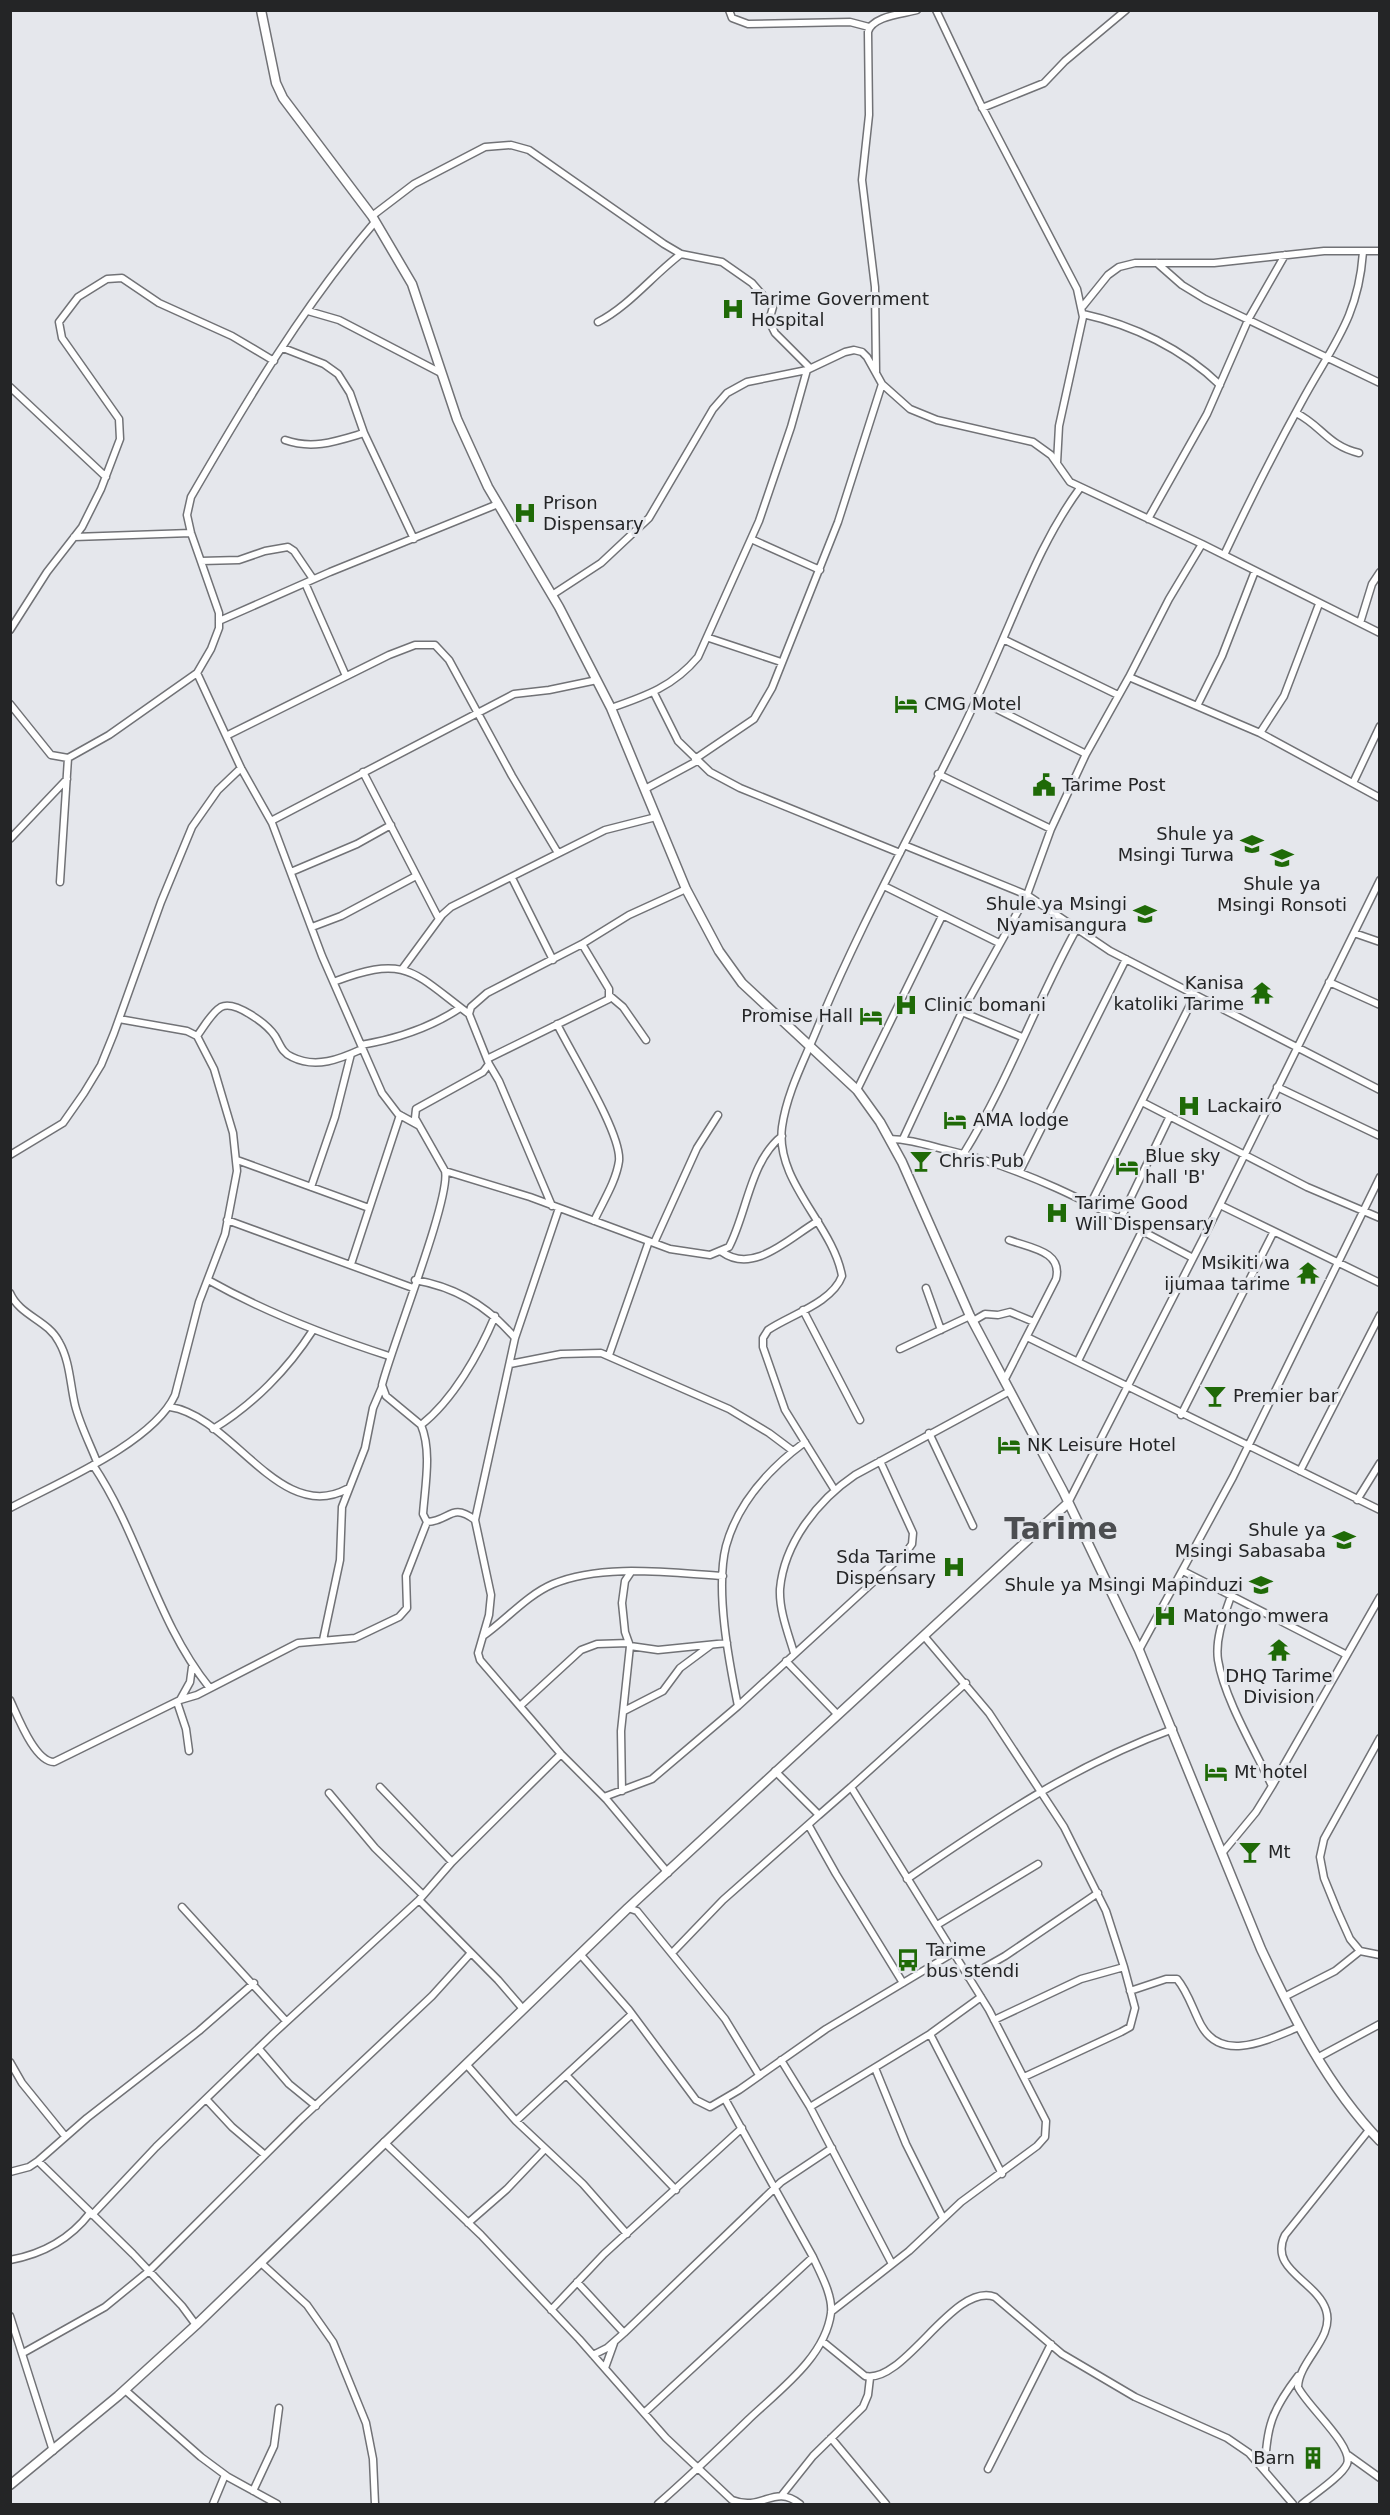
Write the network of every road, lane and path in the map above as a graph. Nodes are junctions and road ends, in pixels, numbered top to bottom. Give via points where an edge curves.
1 (261, 10) edge
2 (729, 10) edge
3 (917, 10) edge
4 (936, 10) edge
5 (1126, 10) edge
6 (869, 27) junction
7 (982, 108) junction
8 (373, 219) junction
9 (1363, 251) junction
10 (1380, 251) edge
11 (681, 254) junction
12 (1285, 255) junction
13 (1157, 263) junction
14 (1083, 306) junction
15 (308, 311) junction
16 (1083, 314) junction
17 (1249, 318) junction
18 (598, 322) dead end
19 (283, 348) junction
20 (1327, 356) junction
21 (274, 361) junction
22 (808, 369) junction
23 (442, 373) junction
24 (876, 374) junction
25 (1380, 383) edge
26 (882, 384) junction
27 (1220, 385) junction
28 (10, 387) edge
29 (1296, 413) junction
30 (364, 433) junction
31 (285, 440) dead end
32 (1359, 453) dead end
33 (1057, 464) junction
34 (106, 477) junction
35 (1080, 488) junction
36 (498, 504) junction
37 (1148, 519) junction
38 (190, 533) junction
39 (74, 537) junction
40 (414, 539) junction
41 (751, 539) junction
42 (1202, 544) junction
43 (1224, 555) junction
44 (201, 561) junction
45 (820, 570) junction
46 (1255, 571) junction
47 (1380, 572) edge
48 (313, 579) junction
49 (305, 583) junction
50 (552, 595) junction
51 (1319, 604) junction
52 (219, 621) junction
53 (1360, 623) junction
54 (10, 630) edge
55 (1380, 633) edge
56 (709, 638) junction
57 (1003, 639) junction
58 (781, 662) junction
59 (197, 673) junction
60 (346, 676) junction
61 (1129, 677) junction
62 (597, 680) junction
63 (654, 693) junction
64 (1118, 694) junction
65 (975, 699) junction
66 (10, 704) edge
67 (1197, 706) junction
68 (611, 708) junction
69 (478, 711) junction
70 (1380, 726) edge
71 (1260, 733) junction
72 (228, 735) junction
73 (1086, 754) junction
74 (68, 758) junction
75 (696, 760) junction
76 (241, 768) junction
77 (363, 772) junction
78 (938, 774) junction
79 (67, 779) junction
80 (1353, 783) junction
81 (645, 789) junction
82 (1380, 798) edge
83 (656, 817) junction
84 (271, 821) junction
85 (391, 825) junction
86 (1051, 829) junction
87 (10, 839) edge
88 (904, 845) junction
89 (558, 853) junction
90 (900, 853) junction
91 (291, 872) junction
92 (416, 876) junction
93 (512, 878) junction
94 (1380, 880) edge
95 (60, 882) dead end
96 (884, 886) junction
97 (686, 889) junction
98 (1027, 895) junction
99 (942, 916) junction
100 (439, 919) junction
101 (312, 927) junction
102 (1077, 928) junction
103 (1354, 933) junction
104 (1380, 942) edge
105 (582, 944) junction
106 (999, 944) junction
107 (1126, 959) junction
108 (553, 960) junction
109 (403, 968) junction
110 (336, 981) junction
111 (1329, 982) junction
112 (1195, 995) junction
113 (610, 996) junction
114 (1380, 1005) edge
115 (460, 1008) junction
116 (962, 1012) junction
117 (469, 1014) junction
118 (119, 1019) junction
119 (557, 1024) junction
120 (197, 1036) junction
121 (1022, 1037) junction
122 (646, 1040) dead end
123 (362, 1047) junction
124 (1296, 1047) junction
125 (809, 1048) junction
126 (351, 1054) junction
127 (488, 1062) junction
128 (1277, 1087) junction
129 (857, 1090) junction
130 (1380, 1090) edge
131 (1142, 1102) junction
132 (400, 1115) junction
133 (718, 1115) dead end
134 (1170, 1116) junction
135 (419, 1125) junction
136 (782, 1136) junction
137 (1380, 1136) edge
138 (888, 1139) junction
139 (903, 1139) junction
140 (1244, 1153) junction
141 (963, 1154) junction
142 (10, 1155) edge
143 (237, 1160) junction
144 (445, 1171) junction
145 (1020, 1171) junction
146 (1380, 1176) edge
147 (311, 1186) junction
148 (1090, 1205) junction
149 (1220, 1205) junction
150 (556, 1207) junction
151 (369, 1208) junction
152 (1362, 1209) junction
153 (1380, 1218) edge
154 (227, 1220) junction
155 (1120, 1220) junction
156 (594, 1221) junction
157 (818, 1221) junction
158 (1142, 1231) junction
159 (1273, 1233) junction
160 (1009, 1240) dead end
161 (652, 1242) junction
162 (722, 1252) junction
163 (1193, 1258) junction
164 (1338, 1262) junction
165 (351, 1264) junction
166 (208, 1280) junction
167 (415, 1280) junction
168 (1380, 1283) edge
169 (413, 1287) junction
170 (926, 1288) dead end
171 (10, 1293) edge
172 (803, 1310) junction
173 (1380, 1315) edge
174 (495, 1316) junction
175 (972, 1318) junction
176 (1035, 1322) junction
177 (313, 1330) junction
178 (941, 1330) junction
179 (1027, 1337) junction
180 (515, 1338) junction
181 (900, 1349) dead end
182 (609, 1355) junction
183 (389, 1356) junction
184 (1078, 1361) junction
185 (510, 1364) junction
186 (1004, 1381) junction
187 (382, 1386) junction
188 (1129, 1388) junction
189 (1010, 1391) junction
190 (170, 1407) junction
191 (1181, 1415) junction
192 (860, 1420) dead end
193 (421, 1425) junction
194 (213, 1429) junction
195 (929, 1433) junction
196 (805, 1442) junction
197 (1247, 1445) junction
198 (793, 1451) junction
199 (880, 1461) junction
200 (1380, 1462) edge
201 (95, 1464) junction
202 (1300, 1470) junction
203 (347, 1489) junction
204 (834, 1489) junction
205 (1357, 1500) junction
206 (1068, 1503) junction
207 (10, 1508) edge
208 (1380, 1510) edge
209 (475, 1520) junction
210 (427, 1522) junction
211 (973, 1526) dead end
212 (1183, 1571) junction
213 (631, 1572) junction
214 (723, 1576) junction
215 (1231, 1596) junction
216 (1380, 1598) edge
217 (483, 1636) junction
218 (924, 1636) junction
219 (323, 1640) junction
220 (727, 1643) junction
221 (630, 1645) junction
222 (711, 1645) junction
223 (1139, 1650) junction
224 (794, 1653) junction
225 (1347, 1655) junction
226 (786, 1661) junction
227 (192, 1666) junction
228 (966, 1683) junction
229 (209, 1687) junction
230 (10, 1700) edge
231 (179, 1701) junction
232 (520, 1706) junction
233 (738, 1706) junction
234 (624, 1712) junction
235 (838, 1715) junction
236 (1173, 1729) junction
237 (1380, 1738) edge
238 (189, 1751) dead end
239 (561, 1754) junction
240 (776, 1771) junction
241 (1272, 1786) junction
242 (380, 1787) dead end
243 (851, 1787) junction
244 (1041, 1790) junction
245 (622, 1791) junction
246 (329, 1793) dead end
247 (604, 1797) junction
248 (819, 1815) junction
249 (809, 1826) junction
250 (1223, 1852) junction
251 (452, 1862) junction
252 (1038, 1864) dead end
253 (668, 1873) junction
254 (907, 1879) junction
255 (1098, 1893) junction
256 (421, 1898) junction
257 (182, 1907) dead end
258 (628, 1908) junction
259 (937, 1925) junction
260 (1360, 1951) junction
261 (672, 1953) junction
262 (953, 1953) junction
263 (470, 1954) junction
264 (580, 1954) junction
265 (1380, 1955) edge
266 (1124, 1967) junction
267 (968, 1977) junction
268 (254, 1983) junction
269 (903, 1983) junction
270 (1130, 1991) junction
271 (981, 1997) junction
272 (1284, 1997) junction
273 (523, 2009) junction
274 (632, 2014) junction
275 (994, 2020) junction
276 (286, 2021) junction
277 (1380, 2024) edge
278 (1299, 2026) junction
279 (930, 2034) junction
280 (259, 2049) junction
281 (1317, 2058) junction
282 (781, 2060) junction
283 (10, 2062) edge
284 (466, 2064) junction
285 (875, 2068) junction
286 (759, 2075) junction
287 (567, 2076) junction
288 (1024, 2077) junction
289 (725, 2099) junction
290 (207, 2100) junction
291 (316, 2106) junction
292 (810, 2107) junction
293 (516, 2121) junction
294 (742, 2128) junction
295 (1369, 2130) junction
296 (65, 2136) junction
297 (1380, 2141) edge
298 (384, 2142) junction
299 (832, 2148) junction
300 (545, 2149) junction
301 (265, 2156) junction
302 (38, 2161) junction
303 (10, 2172) edge
304 (1002, 2174) junction
305 (775, 2187) junction
306 (676, 2190) junction
307 (91, 2213) junction
308 (943, 2218) junction
309 (468, 2223) junction
310 (627, 2234) junction
311 (813, 2257) junction
312 (10, 2260) edge
313 (261, 2262) junction
314 (892, 2264) junction
315 (149, 2271) junction
316 (577, 2282) junction
317 (551, 2310) junction
318 (831, 2312) junction
319 (10, 2316) edge
320 (196, 2325) junction
321 (624, 2333) junction
322 (822, 2341) junction
323 (614, 2343) junction
324 (1051, 2344) junction
325 (23, 2353) junction
326 (593, 2355) junction
327 (604, 2368) junction
328 (1300, 2373) junction
329 (870, 2378) junction
330 (125, 2390) junction
331 (279, 2408) dead end
332 (644, 2413) junction
333 (831, 2438) junction
334 (52, 2451) junction
335 (1348, 2455) junction
336 (699, 2469) junction
337 (988, 2469) dead end
338 (1265, 2470) junction
339 (225, 2475) junction
340 (1380, 2478) edge
341 (10, 2485) edge
342 (254, 2491) junction
343 (782, 2495) junction
344 (216, 2504) edge
345 (743, 2504) edge
346 (277, 2505) edge
347 (375, 2505) edge
348 (658, 2505) edge
349 (800, 2505) edge
350 (886, 2505) edge
351 (1293, 2505) edge
352 (1302, 2505) edge

1 - 8 main road via 276,83 283,98
2 - 6 street via 732,18 748,24 850,22
3 - 6 street
4 - 7 street
5 - 7 street via 1044,83
6 - 24 street via 869,115 862,180 875,287
7 - 14 street
8 - 11 street via 414,184 485,147 511,145 530,150 549,162
8 - 15 street
8 - 23 main road via 412,284
9 - 10 street
9 - 12 street
9 - 20 street via 1353,307 1342,335
11 - 18 street via 618,310
11 - 22 street via 722,262 752,283 773,307 769,321 775,333
12 - 13 street via 1214,263
12 - 17 street
13 - 14 street via 1119,267
13 - 17 street via 1182,285
14 - 16 street
15 - 19 street
15 - 23 street via 339,320
16 - 27 street via 1110,321 1169,347
16 - 33 street via 1059,426
17 - 20 street
17 - 27 street
19 - 21 street
19 - 30 street via 324,364 338,374 353,400
20 - 25 street
20 - 29 street
21 - 34 street via 232,336 159,303 122,278 107,279 85,292 59,322 62,338 119,419 120,439
21 - 38 street via 191,497 187,515
22 - 24 street via 854,350 862,351
22 - 41 street
22 - 50 street via 747,382 727,393 713,409 649,518 601,563
23 - 36 main road via 457,419
24 - 26 street
26 - 33 street via 910,409 938,420 1033,442
26 - 45 street via 859,463
27 - 37 street via 1208,414
28 - 34 street
29 - 32 street via 1309,419 1333,443
29 - 43 street
30 - 31 street via 324,445
30 - 40 street
33 - 35 street via 1070,482
34 - 39 street
35 - 37 street
35 - 57 street via 1038,555
36 - 40 street
36 - 50 main road
37 - 42 street
38 - 39 street
38 - 44 street
39 - 54 street
40 - 48 street
41 - 45 street
41 - 56 street
42 - 43 street
42 - 61 street
43 - 46 street
44 - 48 street via 239,560 288,547
44 - 52 street
45 - 58 street
46 - 51 street
46 - 67 street via 1222,656
47 - 53 street via 1372,584
48 - 49 street
49 - 52 street
49 - 60 street
50 - 62 main road
51 - 53 street
51 - 71 street via 1284,696
52 - 59 street via 211,649
53 - 55 street
56 - 58 street
56 - 63 street via 684,674
57 - 64 street
57 - 65 street
58 - 75 street via 754,719
59 - 72 street
59 - 74 street
60 - 69 street via 416,645 435,645 449,660
60 - 72 street
61 - 64 street
61 - 67 street
62 - 68 main road
62 - 69 street via 514,694
63 - 68 street
63 - 75 street via 678,741
64 - 73 street
65 - 73 street
65 - 78 street
66 - 74 street via 51,755
67 - 71 street
68 - 81 main road
69 - 77 street
69 - 89 street
70 - 80 street
71 - 80 street
72 - 76 street
73 - 86 street
74 - 79 street
75 - 81 street
75 - 90 street via 740,788
76 - 84 street
76 - 118 street via 218,790 192,827
77 - 84 street
77 - 85 street
78 - 86 street
78 - 88 street
79 - 87 street
79 - 95 street
80 - 82 street
81 - 83 main road
83 - 89 street via 605,830
83 - 97 main road
84 - 91 street
85 - 91 street
85 - 92 street
86 - 98 street
88 - 90 street
88 - 98 street
89 - 93 street
90 - 96 street
91 - 101 street
92 - 100 street
92 - 101 street
93 - 100 street via 451,907
93 - 108 street
94 - 103 street
96 - 99 street
96 - 125 street
97 - 105 street via 629,915
97 - 125 main road via 719,951 742,983
98 - 102 street
98 - 106 street
99 - 106 street
99 - 129 street
100 - 109 street
101 - 110 street
102 - 107 street
102 - 121 street
103 - 104 street
103 - 111 street
105 - 108 street
105 - 113 street
106 - 116 street
107 - 112 street
107 - 145 street
108 - 117 street via 487,993 471,1007
109 - 110 street via 380,968
109 - 115 street
110 - 123 street
111 - 114 street
111 - 124 street
112 - 124 street
112 - 131 street
113 - 119 street
113 - 122 street via 623,1007
115 - 117 street
115 - 123 street via 420,1030
116 - 121 street
116 - 139 street
117 - 127 street
118 - 120 street
118 - 142 street via 100,1065 63,1123
119 - 127 street
119 - 156 street via 610,1124 620,1153 612,1183
120 - 126 street via 216,1011 230,1006 268,1027 292,1058 319,1063
120 - 143 street via 208,1053 226,1103
121 - 141 street via 980,1127
123 - 126 street
123 - 132 street via 382,1093
124 - 128 street
124 - 130 street
125 - 129 main road
125 - 136 street via 792,1088
126 - 147 street
127 - 135 street via 483,1072 416,1109
127 - 150 street
128 - 137 street
128 - 140 street
129 - 138 main road
131 - 134 street
131 - 148 street
132 - 135 street
132 - 151 street
133 - 161 street via 697,1148
134 - 140 street
134 - 155 street
135 - 144 street
136 - 157 street via 792,1175
136 - 162 street via 770,1148 736,1235
138 - 139 street
138 - 175 main road via 939,1239
139 - 141 street
140 - 149 street
140 - 152 street
141 - 145 street
143 - 147 street
143 - 154 street
144 - 150 street
144 - 167 street via 434,1224
145 - 148 street
146 - 152 street
147 - 151 street
148 - 155 street
149 - 159 street
149 - 163 street
150 - 156 street
150 - 180 street
151 - 165 street
152 - 153 street
152 - 164 street
154 - 165 street
154 - 166 street via 221,1249
155 - 158 street
156 - 161 street
157 - 162 street via 756,1259 738,1261
157 - 172 street via 842,1276 839,1285
158 - 163 street
158 - 184 street
159 - 164 street
159 - 191 street
160 - 176 street via 1047,1254 1059,1268
161 - 162 street via 687,1253
161 - 182 street
163 - 188 street
164 - 168 street
164 - 197 street
165 - 169 street
166 - 177 street
166 - 190 street
167 - 169 street
167 - 174 street via 448,1287
169 - 183 street
170 - 178 street
171 - 201 street via 60,1343
172 - 192 street
172 - 196 street via 768,1330 763,1347 785,1410
173 - 202 street
174 - 180 street
174 - 193 street via 464,1373
175 - 176 street via 1010,1312
175 - 178 street
175 - 186 main road
176 - 179 street
177 - 183 street
177 - 194 street via 298,1353 261,1392 239,1413
178 - 181 street
179 - 184 street
179 - 186 street
180 - 185 street
182 - 185 street via 561,1354
182 - 198 street via 729,1409
183 - 187 street
184 - 188 street
185 - 209 street
186 - 189 main road
187 - 193 street via 386,1396
187 - 203 street via 365,1448
188 - 191 street
188 - 206 street
189 - 195 street
189 - 206 main road
190 - 194 street via 193,1414
190 - 201 street via 140,1434
191 - 197 street
193 - 210 street via 426,1450 423,1514
194 - 203 street via 281,1483 305,1496 330,1497
195 - 199 street
195 - 211 street
196 - 198 street
196 - 204 street
197 - 202 street
197 - 212 street
198 - 214 street via 761,1481 744,1506 726,1546
199 - 204 street
199 - 224 street via 908,1520 912,1544
200 - 205 street
201 - 207 street
201 - 227 street
202 - 205 street
203 - 219 street via 339,1530 340,1560
204 - 224 street via 798,1536 780,1589
205 - 208 street
206 - 218 main road
206 - 223 main road
209 - 210 street via 456,1511
209 - 217 street via 491,1596
210 - 219 street via 408,1567 405,1613 355,1638
212 - 215 street
212 - 223 street
213 - 214 street
213 - 217 street via 554,1583
213 - 221 street via 625,1581 622,1603
214 - 220 street
215 - 225 street
215 - 241 street via 1221,1630 1218,1661
216 - 225 street
217 - 232 street via 480,1660
218 - 228 street
218 - 235 main road
219 - 229 street via 298,1643
220 - 222 street
220 - 233 street
221 - 222 street via 658,1650
221 - 232 street via 597,1644 581,1650
221 - 234 street
222 - 234 street via 681,1668 663,1691
223 - 236 main road
224 - 226 street
225 - 241 street
226 - 233 street
226 - 235 street
227 - 229 street
227 - 231 street via 190,1682
228 - 243 street
228 - 244 street
229 - 231 street
230 - 231 street via 38,1755 47,1762 63,1758
231 - 238 street
232 - 239 street
233 - 245 street via 652,1779
234 - 245 street
235 - 240 main road
236 - 244 street
236 - 250 main road
237 - 260 street via 1324,1839 1320,1857 1337,1910
239 - 247 street
239 - 251 street
240 - 248 street
240 - 253 main road
241 - 250 street
242 - 251 street
243 - 248 street
243 - 254 street
244 - 254 street
244 - 255 street
245 - 247 street
246 - 256 street
247 - 253 street
248 - 249 street
249 - 261 street via 723,1900
249 - 269 street
250 - 272 main road
251 - 256 street
252 - 259 street
253 - 258 main road
254 - 259 street
255 - 266 street
255 - 267 street
256 - 263 street
256 - 276 street
257 - 268 street
258 - 261 street via 637,1911
258 - 264 main road
259 - 262 street
260 - 265 street
260 - 272 street via 1335,1971
261 - 286 street via 725,2019
262 - 267 street
262 - 269 street
263 - 273 street
263 - 291 street via 432,1996
264 - 273 main road
264 - 274 street
266 - 270 street
266 - 275 street via 1081,1980
267 - 271 street
268 - 276 street
268 - 296 street
269 - 282 street
270 - 278 street via 1177,1979 1203,2029 1213,2040 1235,2047
270 - 288 street via 1135,2008 1130,2026
271 - 275 street
271 - 279 street
272 - 278 main road
273 - 284 main road
274 - 287 street
274 - 289 street via 696,2100 710,2107
275 - 288 street
276 - 280 street
277 - 281 street
278 - 281 main road
279 - 285 street
279 - 304 street
280 - 290 street
280 - 291 street via 289,2084
281 - 295 main road
282 - 286 street
282 - 292 street
283 - 296 street
284 - 293 street
284 - 298 main road
285 - 292 street
285 - 308 street via 906,2144
286 - 289 street
287 - 293 street
287 - 306 street
288 - 304 street via 1047,2129 1037,2146
289 - 294 street
290 - 301 street
290 - 307 street
291 - 301 street
292 - 299 street
293 - 300 street
294 - 305 street
294 - 306 street
295 - 297 main road
295 - 328 street via 1280,2245 1284,2262 1326,2308 1322,2340
296 - 302 street
298 - 309 street
298 - 313 main road
299 - 305 street
299 - 314 street
300 - 309 street
300 - 310 street via 583,2184
301 - 315 street
302 - 303 street
302 - 307 street
304 - 308 street
305 - 311 street
305 - 321 street
306 - 310 street
307 - 312 street via 59,2243
307 - 315 street
308 - 314 street
309 - 317 street
310 - 316 street
311 - 318 street via 825,2283
311 - 332 street
313 - 320 main road
313 - 347 street via 307,2305 333,2342 366,2423
314 - 318 street
315 - 320 street
315 - 325 street via 105,2307
316 - 317 street
316 - 321 street
317 - 326 street
318 - 322 street
319 - 325 street
320 - 330 main road
321 - 323 street
322 - 329 street
322 - 336 street via 780,2391
323 - 326 street
323 - 327 street
324 - 329 street via 995,2297 982,2294 973,2296 909,2353
324 - 337 street
324 - 338 street via 1135,2397 1227,2438
325 - 334 street
326 - 327 street
327 - 332 street
328 - 335 street via 1301,2393
328 - 338 street via 1269,2422
329 - 333 street via 863,2407
330 - 334 main road
330 - 339 street via 138,2405
331 - 342 street via 274,2446
332 - 336 street
333 - 343 street
333 - 350 street
334 - 341 main road
335 - 340 street
335 - 352 street via 1341,2471
336 - 345 street via 732,2500
336 - 348 street
338 - 351 street
339 - 342 street
339 - 344 street
342 - 346 street
343 - 345 street
343 - 349 street

